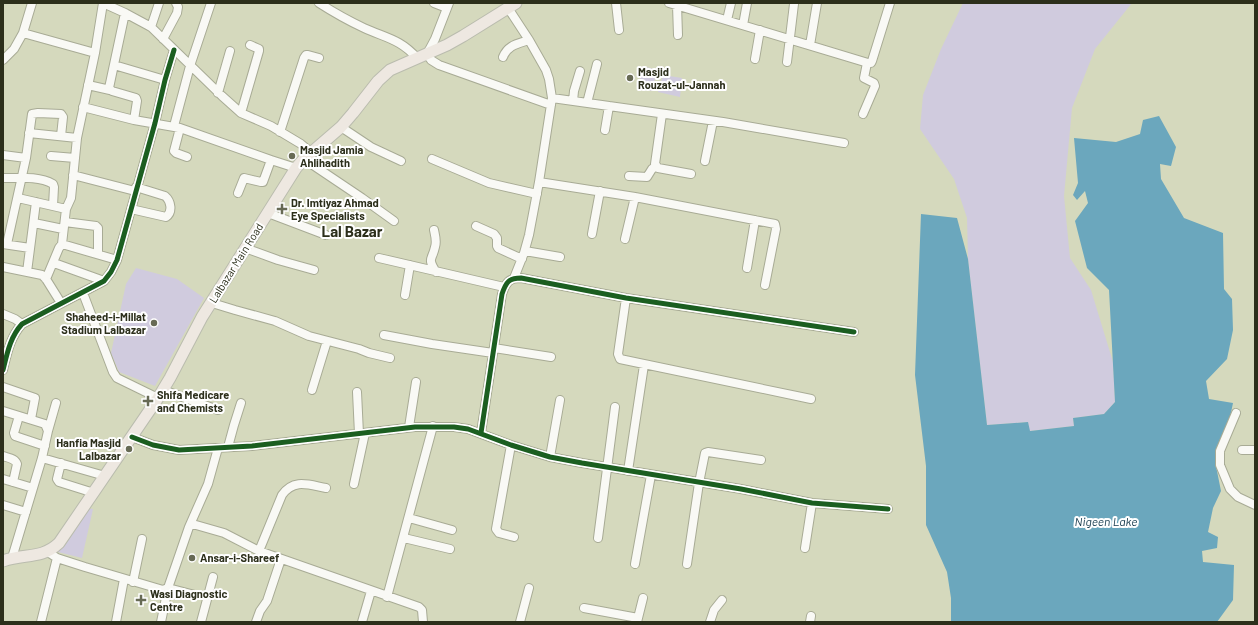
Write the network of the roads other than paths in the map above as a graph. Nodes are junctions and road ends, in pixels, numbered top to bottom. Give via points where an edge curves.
1 (32, 3) edge
2 (160, 3) edge
3 (176, 3) edge
4 (211, 3) edge
5 (318, 3) edge
6 (434, 3) edge
7 (616, 3) edge
8 (730, 3) edge
9 (747, 3) edge
10 (817, 3) edge
11 (890, 3) edge
12 (107, 4) edge
13 (673, 4) edge
14 (794, 4) dead end
15 (448, 5) edge
16 (512, 5) edge
17 (688, 6) edge
18 (125, 12) junction
19 (727, 20) junction
20 (743, 25) junction
21 (151, 26) junction
22 (619, 30) dead end
23 (760, 30) junction
24 (23, 33) junction
25 (678, 34) dead end
26 (163, 39) junction
27 (789, 39) junction
28 (529, 40) junction
29 (250, 45) dead end
30 (810, 45) junction
31 (174, 50) junction
32 (230, 51) dead end
33 (95, 53) junction
34 (422, 56) junction
35 (319, 58) dead end
36 (503, 58) dead end
37 (755, 59) dead end
38 (3, 60) edge
39 (787, 62) dead end
40 (867, 63) junction
41 (597, 64) dead end
42 (114, 65) junction
43 (190, 66) junction
44 (580, 71) dead end
45 (165, 80) junction
46 (88, 85) junction
47 (110, 90) junction
48 (218, 93) junction
49 (551, 101) junction
50 (573, 101) junction
51 (587, 103) junction
52 (609, 106) junction
53 (83, 107) junction
54 (241, 113) junction
55 (662, 114) junction
56 (863, 114) dead end
57 (134, 120) junction
58 (713, 121) junction
59 (155, 123) junction
60 (177, 127) junction
61 (341, 127) junction
62 (605, 130) dead end
63 (280, 132) junction
64 (29, 133) junction
65 (61, 136) junction
66 (77, 138) junction
67 (844, 143) dead end
68 (3, 155) edge
69 (51, 156) dead end
70 (308, 156) junction
71 (187, 157) dead end
72 (26, 158) junction
73 (75, 158) junction
74 (271, 160) junction
75 (432, 160) dead end
76 (401, 161) dead end
77 (705, 161) dead end
78 (656, 166) junction
79 (296, 168) junction
80 (692, 174) dead end
81 (73, 175) junction
82 (629, 176) dead end
83 (3, 178) edge
84 (22, 178) junction
85 (539, 182) junction
86 (136, 189) junction
87 (600, 191) junction
88 (238, 193) dead end
89 (537, 194) junction
90 (634, 197) junction
91 (18, 198) junction
92 (36, 202) junction
93 (53, 206) junction
94 (130, 209) junction
95 (66, 210) junction
96 (268, 213) junction
97 (755, 220) junction
98 (394, 222) dead end
99 (34, 223) junction
100 (7, 224) edge
101 (64, 226) junction
102 (476, 226) dead end
103 (434, 230) dead end
104 (326, 234) dead end
105 (592, 234) dead end
106 (625, 239) dead end
107 (5, 244) edge
108 (62, 244) junction
109 (30, 248) junction
110 (245, 248) junction
111 (98, 254) junction
112 (523, 255) junction
113 (560, 257) dead end
114 (379, 258) dead end
115 (117, 260) junction
116 (54, 263) junction
117 (410, 266) junction
118 (3, 267) edge
119 (747, 268) dead end
120 (314, 270) dead end
121 (27, 272) junction
122 (436, 272) junction
123 (514, 278) junction
124 (46, 279) junction
125 (104, 281) junction
126 (765, 285) dead end
127 (504, 287) junction
128 (83, 293) junction
129 (405, 295) dead end
130 (626, 298) junction
131 (61, 303) junction
132 (212, 303) junction
133 (3, 314) edge
134 (22, 324) junction
135 (854, 332) dead end
136 (384, 335) dead end
137 (327, 341) junction
138 (494, 351) junction
139 (551, 357) dead end
140 (390, 358) dead end
141 (4, 360) edge
142 (644, 365) junction
143 (3, 370) edge
144 (416, 382) dead end
145 (3, 387) edge
146 (312, 390) dead end
147 (357, 392) dead end
148 (161, 394) junction
149 (811, 399) dead end
150 (560, 400) dead end
151 (56, 403) dead end
152 (241, 403) dead end
153 (615, 407) dead end
154 (218, 410) dead end
155 (3, 411) edge
156 (1236, 413) dead end
157 (19, 416) junction
158 (31, 419) junction
159 (433, 426) junction
160 (409, 427) junction
161 (48, 431) junction
162 (481, 433) junction
163 (362, 434) junction
164 (132, 437) junction
165 (511, 445) junction
166 (45, 446) junction
167 (228, 447) junction
168 (218, 448) junction
169 (1242, 450) dead end
170 (1255, 450) edge
171 (3, 456) edge
172 (550, 457) junction
173 (42, 458) junction
174 (761, 460) dead end
175 (61, 463) junction
176 (607, 467) junction
177 (628, 471) junction
178 (651, 475) junction
179 (105, 476) junction
180 (3, 479) edge
181 (13, 482) junction
182 (699, 483) junction
183 (354, 484) dead end
184 (33, 488) junction
185 (326, 488) dead end
186 (94, 493) junction
187 (812, 503) junction
188 (3, 505) edge
189 (1255, 505) edge
190 (888, 509) dead end
191 (26, 512) junction
192 (409, 518) junction
193 (191, 525) junction
194 (452, 530) dead end
195 (514, 537) dead end
196 (404, 538) junction
197 (598, 538) dead end
198 (142, 539) dead end
199 (805, 548) dead end
200 (450, 549) dead end
201 (259, 551) junction
202 (53, 555) junction
203 (7, 559) edge
204 (281, 559) junction
205 (635, 564) dead end
206 (687, 564) dead end
207 (213, 577) dead end
208 (124, 579) junction
209 (133, 582) junction
210 (168, 588) junction
211 (529, 588) dead end
212 (371, 591) junction
213 (195, 595) dead end
214 (387, 596) junction
215 (643, 598) dead end
216 (722, 600) dead end
217 (584, 608) dead end
218 (638, 620) edge
219 (41, 622) edge
220 (116, 622) edge
221 (161, 622) edge
222 (201, 622) edge
223 (256, 622) edge
224 (362, 622) edge
225 (423, 622) edge
226 (520, 622) edge
227 (710, 622) edge

1 - 24 street
2 - 21 street
3 - 26 street via 177,13
4 - 43 street
5 - 34 street
6 - 15 street
7 - 22 street
8 - 19 street
9 - 20 street
10 - 30 street
11 - 40 street via 871,63
12 - 18 street
12 - 33 street
13 - 17 street
13 - 25 street
14 - 27 street
15 - 34 street via 435,39
16 - 28 street
16 - 34 main road, Lalbazar Main Road via 463,36
17 - 19 street
18 - 21 street
18 - 42 street
19 - 20 street
20 - 23 street
21 - 26 street
23 - 27 street
23 - 37 street
24 - 33 street
24 - 38 street via 14,49
26 - 31 street
27 - 30 street
27 - 39 street
28 - 36 street via 508,48
28 - 49 street via 546,70
29 - 54 street via 259,51
30 - 40 street
31 - 43 street
31 - 45 street
32 - 48 street
33 - 46 street
34 - 49 street via 439,66
34 - 61 main road, Lalbazar Main Road via 386,73
35 - 63 street via 308,55 304,58
40 - 56 street via 864,78 875,86
41 - 51 street
42 - 45 street
42 - 47 street
43 - 48 street
43 - 60 street
44 - 50 street
45 - 59 street
46 - 47 street
46 - 53 street
47 - 57 street via 136,98 138,101
48 - 54 street
49 - 50 street
49 - 85 street
50 - 51 street
51 - 52 street
52 - 55 street
52 - 62 street
53 - 57 street
53 - 66 street
54 - 63 street
55 - 58 street
55 - 78 street
57 - 59 street
58 - 67 street
58 - 77 street
59 - 60 street
59 - 86 street
60 - 71 street via 174,151
60 - 74 street
61 - 70 main road, Lalbazar Main Road
61 - 76 street via 371,147
63 - 70 street via 301,144
64 - 65 street
64 - 65 street via 32,114 61,114
64 - 72 street
65 - 66 street
66 - 73 street
68 - 72 street
69 - 73 street
70 - 79 main road, Lalbazar Main Road
70 - 98 street
72 - 84 street
73 - 81 street
74 - 79 street
74 - 88 street via 263,182 244,178
75 - 89 street via 489,183
78 - 80 street
78 - 82 street via 647,177
79 - 96 main road, Lalbazar Main Road
81 - 86 street
81 - 95 street via 71,198
83 - 84 street
84 - 91 street
84 - 93 street via 53,184
85 - 87 street
85 - 89 street
86 - 94 street
86 - 94 street via 165,196 168,198 171,211 166,217
87 - 90 street
87 - 105 street
89 - 112 street
90 - 97 street
90 - 106 street
91 - 92 street
91 - 100 street
92 - 93 street
92 - 99 street
93 - 95 street
94 - 115 street
95 - 101 street
96 - 104 street
96 - 110 main road, Lalbazar Main Road
97 - 119 street
97 - 126 street via 773,223 776,226
99 - 101 street
99 - 109 street
100 - 107 street
101 - 108 street
101 - 111 street via 96,226
102 - 112 street via 494,234 498,248
103 - 122 street via 435,247 430,260
107 - 109 street
108 - 111 street
108 - 116 street
109 - 121 street
110 - 120 street
110 - 132 main road, Lalbazar Main Road
111 - 115 street
112 - 113 street
112 - 123 street
114 - 117 street
115 - 125 street
116 - 124 street
116 - 125 street
117 - 122 street
117 - 129 street
118 - 121 street
121 - 124 street via 42,275
122 - 127 street
123 - 127 street
123 - 130 street
124 - 131 street
125 - 128 street
127 - 138 street
128 - 131 street
128 - 148 street via 117,378
130 - 135 street
130 - 142 street via 618,358
131 - 134 street
132 - 137 street via 275,321
132 - 148 main road, Lalbazar Main Road via 193,332
133 - 134 street
134 - 141 street via 16,331
136 - 138 street
137 - 140 street
137 - 146 street
138 - 139 street
138 - 162 street
141 - 143 street
142 - 149 street
142 - 177 street
144 - 160 street
145 - 158 street via 35,398
147 - 163 street
148 - 154 street
148 - 164 main road, Lalbazar Main Road
150 - 172 street
151 - 161 street
152 - 167 street
153 - 176 street
155 - 157 street
156 - 189 street via 1220,451 1220,465 1230,489 1238,497
157 - 158 street
157 - 166 street via 15,436
158 - 161 street via 45,424
159 - 160 street
159 - 162 street via 468,429
159 - 192 street
160 - 163 street
161 - 166 street
162 - 165 street
163 - 167 street
163 - 183 street
164 - 168 street via 153,445 179,450
164 - 179 main road, Lalbazar Main Road
165 - 172 street
165 - 195 street via 496,529 499,533
166 - 173 street
167 - 168 street
168 - 193 street via 208,484
169 - 170 street
171 - 181 street via 16,461
172 - 176 street
173 - 175 street
173 - 184 street
174 - 182 street via 705,453
175 - 179 street
175 - 186 street via 57,479 59,482
176 - 177 street
176 - 197 street
177 - 178 street
178 - 182 street
178 - 205 street
179 - 186 main road, Lalbazar Main Road
180 - 181 street
181 - 184 street
182 - 187 street
182 - 206 street
184 - 191 street
185 - 201 street via 300,484 287,488
186 - 202 main road, Lalbazar Main Road via 58,543
187 - 190 street
187 - 199 street
188 - 191 street
191 - 203 street
192 - 194 street
192 - 196 street
193 - 201 street via 224,533
193 - 210 street
196 - 200 street
196 - 214 street
198 - 209 street
201 - 204 street
202 - 203 main road
202 - 208 street via 85,568
202 - 219 street
204 - 212 street
204 - 223 street via 267,601 261,608
207 - 222 street
208 - 209 street
208 - 220 street
209 - 210 street via 163,590
210 - 213 street
210 - 221 street
211 - 226 street
212 - 214 street
212 - 224 street
214 - 225 street via 419,607 422,610
215 - 218 street
216 - 227 street via 714,610
217 - 218 street

